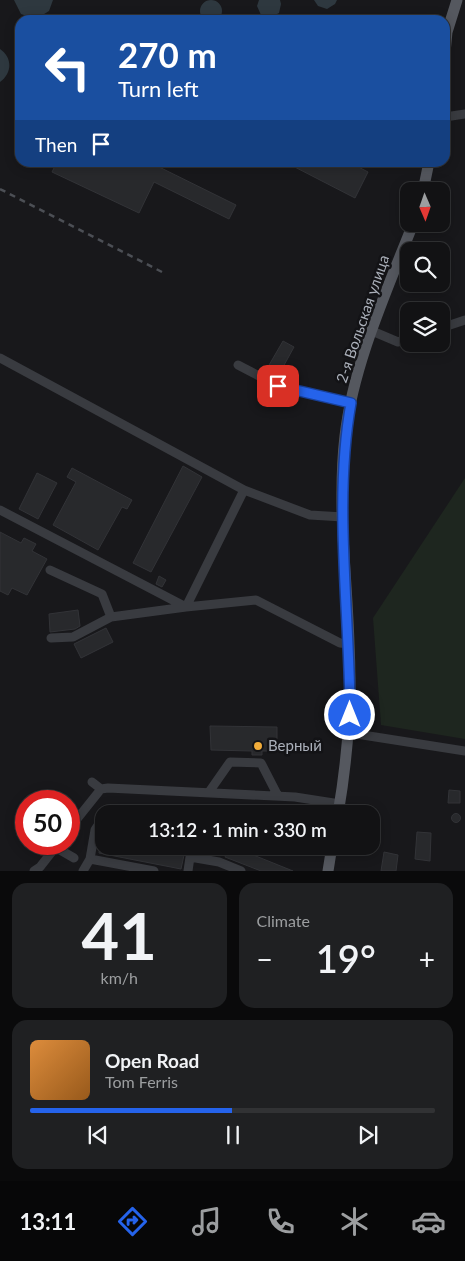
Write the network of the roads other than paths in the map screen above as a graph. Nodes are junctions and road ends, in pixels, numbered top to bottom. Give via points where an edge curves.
1 (457, 0) edge
2 (450, 20) edge
3 (465, 114) edge
4 (450, 116) edge
5 (428, 167) edge
6 (425, 182) edge
7 (410, 232) edge
8 (465, 320) edge
9 (450, 325) edge
10 (372, 331) junction
11 (400, 341) edge
12 (0, 358) edge
13 (238, 365) dead end
14 (351, 403) junction
15 (244, 490) junction
16 (0, 510) edge
17 (343, 517) junction
18 (50, 570) dead end
19 (186, 607) junction
20 (111, 616) junction
21 (51, 638) dead end
22 (350, 644) junction
23 (350, 733) junction
24 (465, 751) edge
25 (92, 782) dead end
26 (101, 789) junction
27 (209, 792) junction
28 (278, 796) junction
29 (320, 805) edge
30 (340, 805) edge
31 (80, 815) edge
32 (95, 835) edge
33 (49, 855) edge
34 (70, 855) edge
35 (331, 855) edge
36 (74, 858) dead end
37 (90, 859) junction
38 (34, 871) edge
39 (83, 871) edge
40 (154, 871) edge
41 (188, 871) edge
42 (241, 871) edge
43 (328, 871) edge

1 - 2 main road
3 - 4 street
5 - 6 main road
7 - 10 main road, 2-я Вольская улица
8 - 9 street
10 - 11 street
10 - 14 main road, 2-я Вольская улица
12 - 15 street
13 - 14 street via 278,386
14 - 17 main road, 2-я Вольская улица via 343,455
15 - 17 street via 310,515
15 - 19 street
16 - 19 street
17 - 22 main road, 2-я Вольская улица
18 - 20 street via 102,594
19 - 20 street
19 - 22 street via 256,600 340,643
20 - 21 street via 73,637
22 - 23 main road, 2-я Вольская улица
23 - 24 street
23 - 30 main road, 2-я Вольская улица
25 - 26 street
26 - 27 street via 124,787
26 - 31 street
27 - 28 street
27 - 28 street via 230,762 261,763
28 - 29 street
32 - 37 street
33 - 38 street
34 - 36 street
35 - 43 main road
37 - 39 street
37 - 40 street
41 - 42 street via 190,857 219,862

